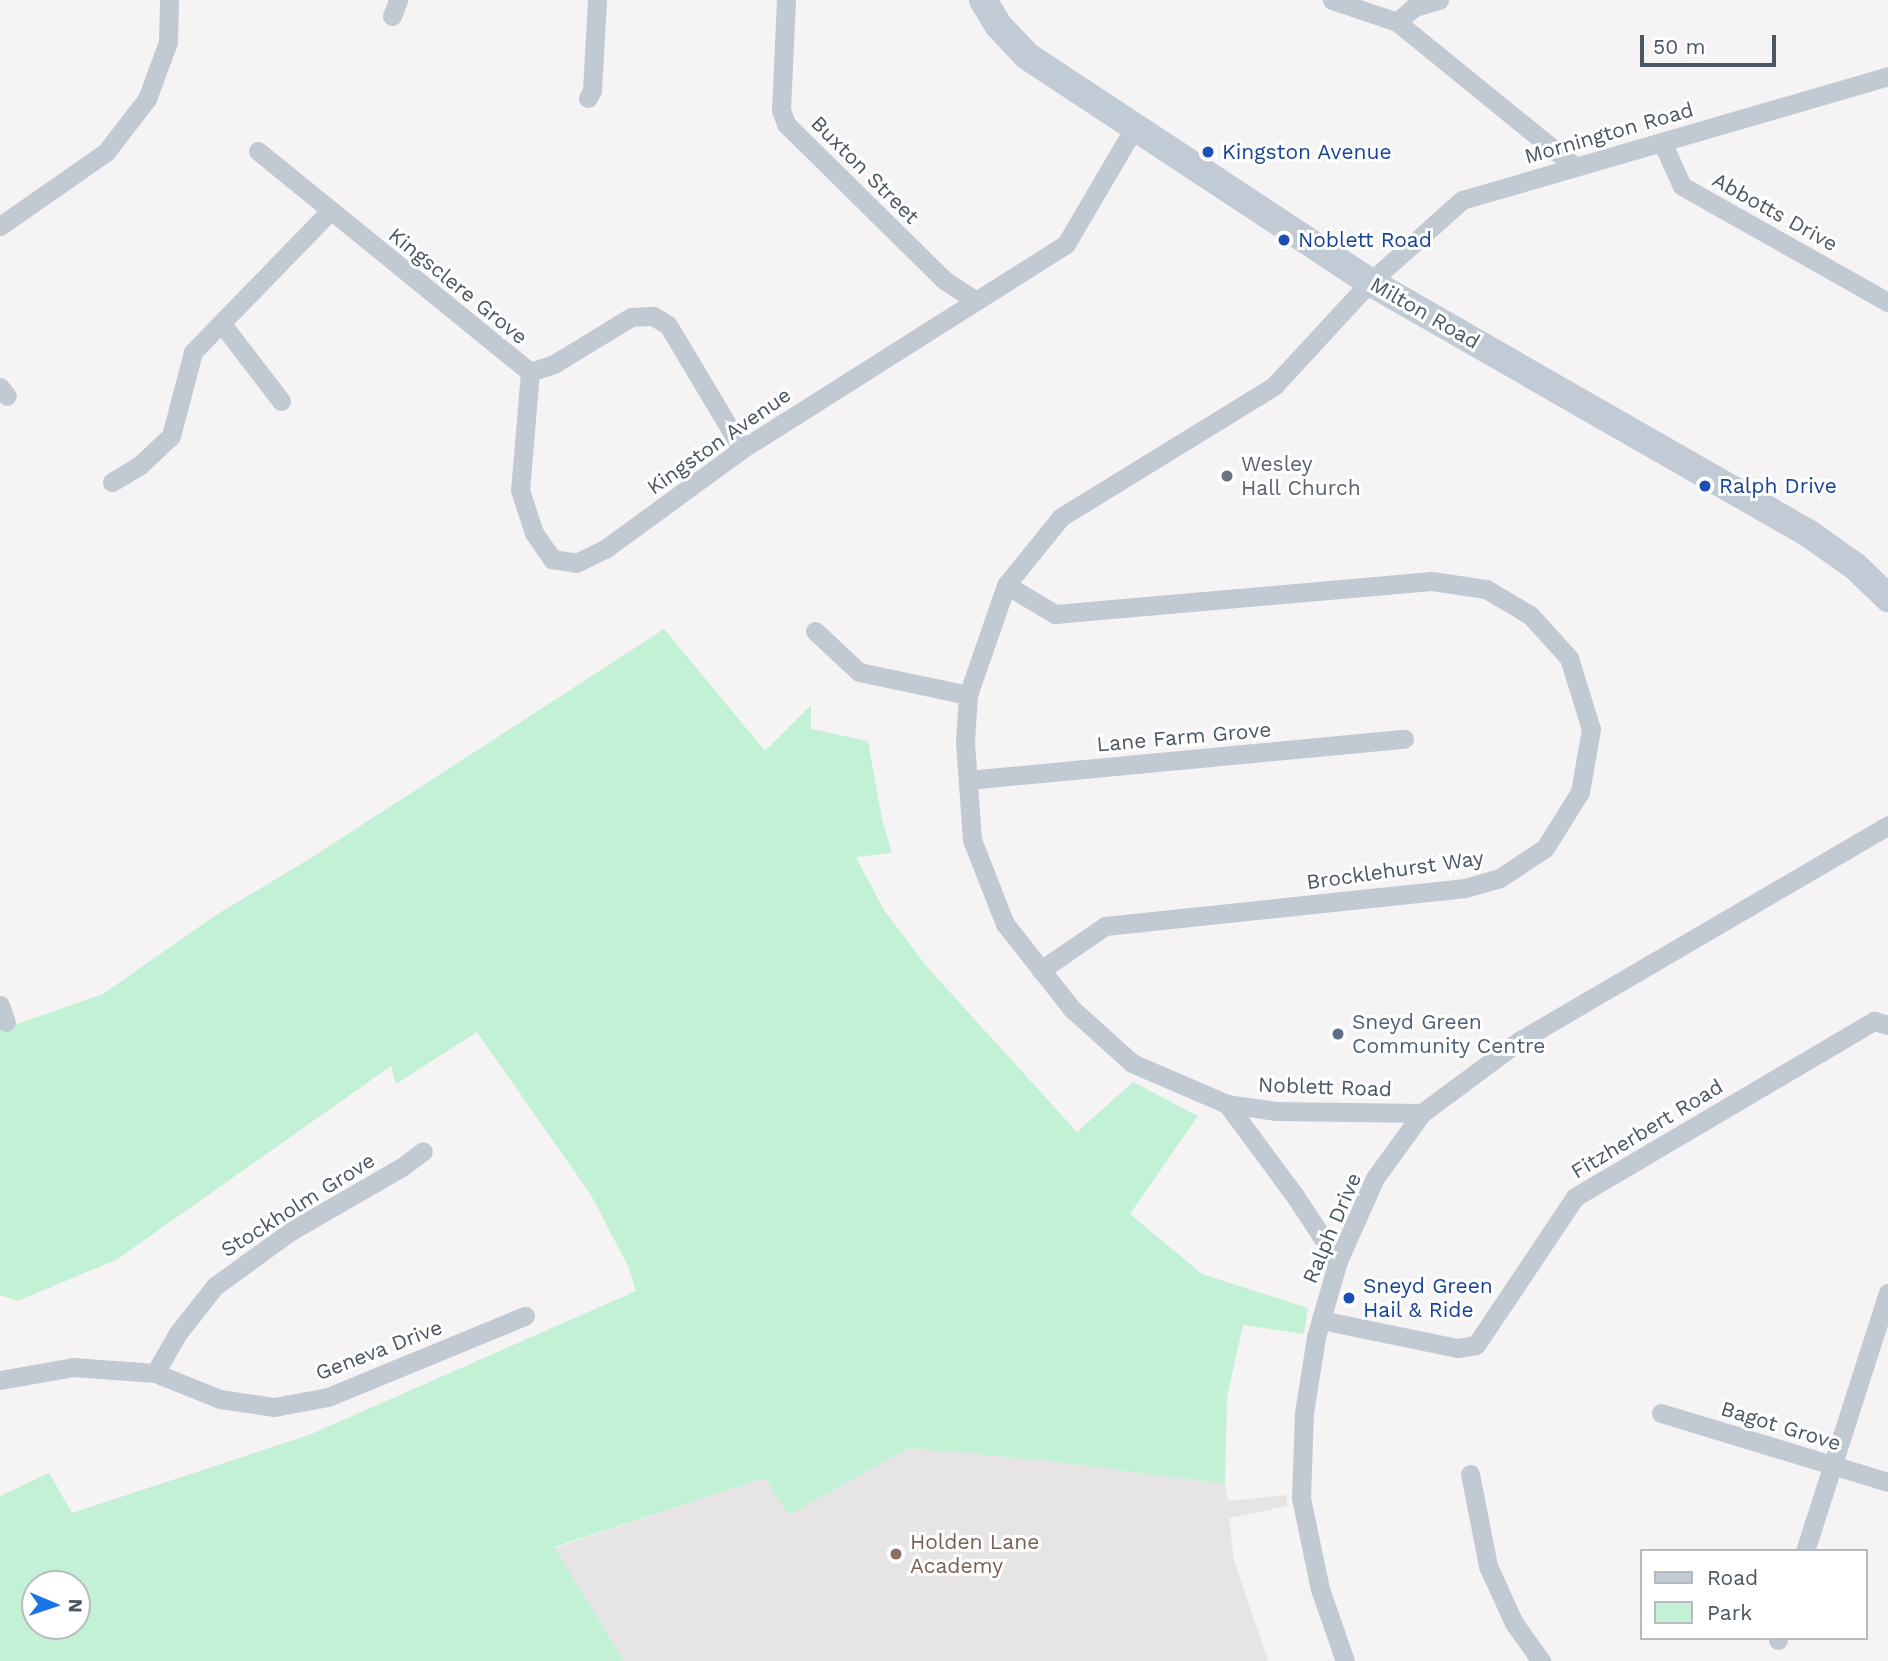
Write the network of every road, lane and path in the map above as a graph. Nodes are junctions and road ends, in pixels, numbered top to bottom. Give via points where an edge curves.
1 (169, 0) edge
2 (597, 0) edge
3 (786, 0) edge
4 (983, 0) edge
5 (1332, 0) edge
6 (1439, 0) edge
7 (1397, 22) junction
8 (1888, 76) edge
9 (588, 98) dead end
10 (1134, 128) junction
11 (1662, 142) junction
12 (257, 150) dead end
13 (1574, 166) junction
14 (329, 212) junction
15 (0, 226) edge
16 (1370, 282) junction
17 (975, 300) junction
18 (1888, 302) edge
19 (222, 324) junction
20 (530, 372) junction
21 (281, 401) dead end
22 (742, 449) junction
23 (112, 482) dead end
24 (1006, 585) junction
25 (1888, 598) edge
26 (815, 631) dead end
27 (968, 695) junction
28 (1404, 739) dead end
29 (968, 780) junction
30 (1888, 825) edge
31 (1041, 970) junction
32 (1888, 1025) edge
33 (1227, 1104) junction
34 (1422, 1113) junction
35 (423, 1151) dead end
36 (1338, 1261) junction
37 (1888, 1293) edge
38 (525, 1316) dead end
39 (1321, 1320) junction
40 (155, 1373) junction
41 (0, 1380) edge
42 (1661, 1413) dead end
43 (1831, 1465) junction
44 (1470, 1474) dead end
45 (1888, 1482) edge
46 (1806, 1549) edge
47 (1345, 1661) edge
48 (1541, 1661) edge

1 - 15 street via 168,41 147,99 106,152
2 - 9 street via 593,90
3 - 17 street, Buxton Street via 781,110 786,124 944,280
4 - 10 street, Milton Road via 1027,57
5 - 7 street
6 - 7 street via 1414,7
7 - 13 street
8 - 11 street, Mornington Road
10 - 16 street, Milton Road
10 - 17 street, Kingston Avenue via 1066,244
11 - 13 street, Mornington Road
11 - 18 street, Abbotts Drive via 1682,186
12 - 14 street, Kingsclere Grove
13 - 16 street, Mornington Road via 1462,200
14 - 19 street
14 - 20 street, Kingsclere Grove
16 - 24 street, Noblett Road via 1275,386 1061,517
16 - 25 street, Milton Road via 1808,533 1856,567
17 - 22 street, Kingston Avenue
19 - 21 street
19 - 23 street via 192,352 171,436 140,465
20 - 22 street, Kingsclere Grove via 554,364 631,317 653,316 668,325
20 - 22 street, Kingston Avenue via 520,490 534,533 552,559 576,563 606,549
24 - 27 street, Noblett Road
24 - 31 street, Brocklehurst Way via 1055,614 1432,582 1486,589 1530,615 1569,658 1591,729 1580,792 1545,848 1500,878 1466,888 1105,926
26 - 27 street via 859,672
27 - 29 street, Noblett Road
28 - 29 street, Lane Farm Grove
29 - 31 street, Noblett Road via 972,840 1005,924
30 - 34 street, Ralph Drive via 1519,1041
31 - 33 street, Noblett Road via 1072,1009 1132,1063
32 - 39 street, Fitzherbert Road via 1874,1021 1575,1197 1476,1345 1457,1348
33 - 34 street, Noblett Road via 1276,1111
33 - 36 street, Noblett Road
34 - 36 street, Ralph Drive via 1375,1178
35 - 40 street, Stockholm Grove via 291,1231 215,1286 178,1333
36 - 39 street, Ralph Drive
37 - 43 street
38 - 40 street, Geneva Drive via 328,1397 274,1407 220,1399
39 - 47 street, Ralph Drive via 1304,1413 1301,1498 1320,1589
40 - 41 street, Geneva Drive via 73,1367
42 - 43 street, Bagot Grove
43 - 45 street, Bagot Grove
43 - 46 street
44 - 48 street via 1488,1566 1514,1623

